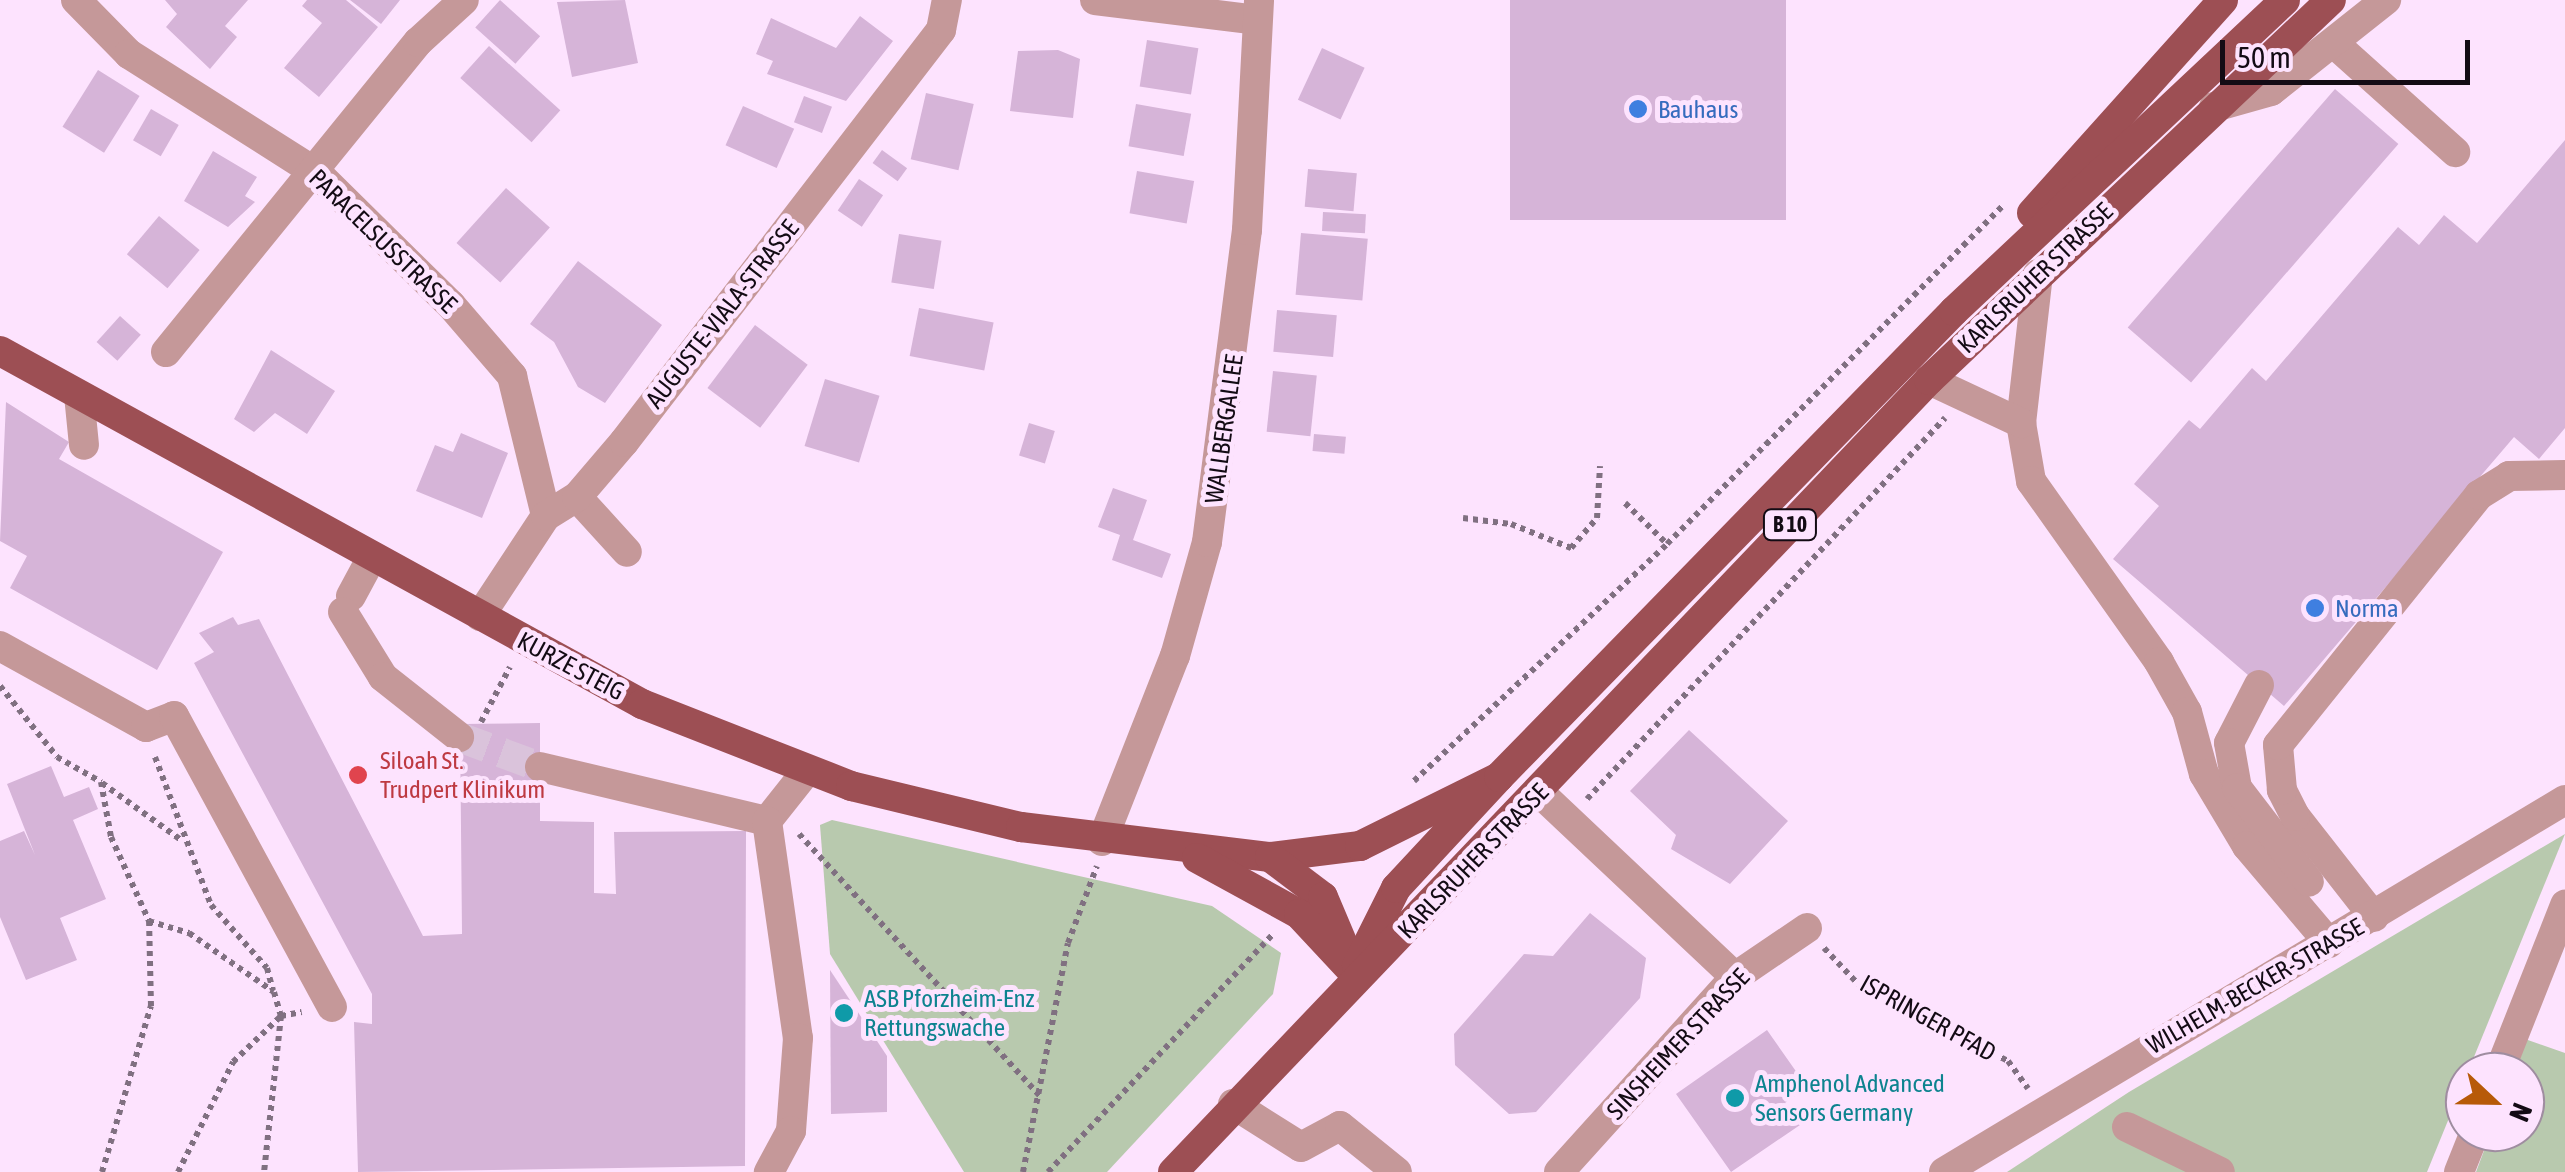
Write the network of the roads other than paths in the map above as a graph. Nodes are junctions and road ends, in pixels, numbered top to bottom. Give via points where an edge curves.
1 (76, 0) edge
2 (464, 0) edge
3 (947, 0) edge
4 (1095, 0) edge
5 (2223, 0) edge
6 (2285, 0) edge
7 (2331, 0) edge
8 (2386, 0) edge
9 (1258, 10) edge
10 (2337, 46) junction
11 (2214, 107) junction
12 (2455, 152) dead end
13 (318, 174) junction
14 (2038, 274) junction
15 (1954, 311) junction
16 (0, 351) edge
17 (166, 352) dead end
18 (1929, 380) junction
19 (79, 395) junction
20 (2021, 423) junction
21 (84, 445) dead end
22 (2565, 474) edge
23 (577, 498) junction
24 (546, 516) junction
25 (627, 552) dead end
26 (372, 556) junction
27 (480, 616) junction
28 (0, 646) edge
29 (2259, 685) dead end
30 (468, 733) tunnel mouth
31 (540, 767) tunnel mouth
32 (805, 772) junction
33 (1499, 777) junction
34 (1545, 788) junction
35 (2565, 800) edge
36 (773, 816) junction
37 (1102, 840) junction
38 (1191, 854) junction
39 (1270, 857) junction
40 (2309, 882) dead end
41 (2565, 905) edge
42 (2374, 917) junction
43 (1806, 928) road end
44 (2329, 943) junction
45 (1354, 973) junction
46 (1735, 977) junction
47 (332, 1007) dead end
48 (2507, 1052) edge
49 (1233, 1104) junction
50 (2128, 1127) dead end
51 (768, 1172) edge
52 (1172, 1172) edge
53 (1397, 1172) edge
54 (1559, 1172) edge
55 (1944, 1172) edge
56 (2220, 1172) edge

1 - 13 street, PARACELSUSSTRASSE via 128,54
2 - 13 street via 418,42
3 - 23 street, AUGUSTE-VIALA-STRASSE via 940,30
4 - 9 street
5 - 15 main road
6 - 15 main road, KARLSRUHER STRASSE / B 10
7 - 11 main road, KARLSRUHER STRASSE / B 10
8 - 10 street
9 - 37 street, WALLBERGALLEE via 1231,486 1175,656
10 - 11 street via 2271,91
10 - 12 street
11 - 14 main road, KARLSRUHER STRASSE / B 10
13 - 17 street
13 - 24 street, PARACELSUSSTRASSE via 512,376
14 - 18 main road, KARLSRUHER STRASSE / B 10
14 - 20 street
15 - 33 main road, KARLSRUHER STRASSE / B 10
16 - 19 main road, KURZE STEIG
18 - 20 street via 1970,392
18 - 34 main road, KARLSRUHER STRASSE / B 10
19 - 21 street
19 - 26 main road, KURZE STEIG
20 - 44 street via 2032,481 2159,662 2187,712 2204,774 2247,846
22 - 42 street via 2509,476 2479,495 2278,745 2282,790 2295,816
23 - 24 street, AUGUSTE-VIALA-STRASSE
23 - 25 street
24 - 27 street, AUGUSTE-VIALA-STRASSE
26 - 27 main road, KURZE STEIG
26 - 30 street via 347,604 383,677
27 - 32 main road, KURZE STEIG via 642,704
28 - 47 street via 146,727 174,716
29 - 40 street via 2229,743 2236,788
31 - 36 street
32 - 36 street
32 - 37 main road, KURZE STEIG
33 - 39 main road, KURZE STEIG via 1360,846
33 - 45 main road, KARLSRUHER STRASSE / B 10 via 1396,888
34 - 45 main road, KARLSRUHER STRASSE / B 10 via 1426,916
34 - 46 street
35 - 42 street, WILHELM-BECKER-STRASSE
36 - 51 street via 798,1038 791,1131
37 - 38 main road, KURZE STEIG
38 - 39 main road, KURZE STEIG
38 - 45 main road, KURZE STEIG via 1299,914
39 - 45 main road via 1323,898
41 - 48 street
42 - 44 street, WILHELM-BECKER-STRASSE
43 - 46 street, SINSHEIMER STRASSE
44 - 55 street, WILHELM-BECKER-STRASSE
45 - 49 main road, B 10
46 - 54 street, SINSHEIMER STRASSE
49 - 52 main road, B 10
49 - 53 street via 1301,1147 1340,1126
50 - 56 street

